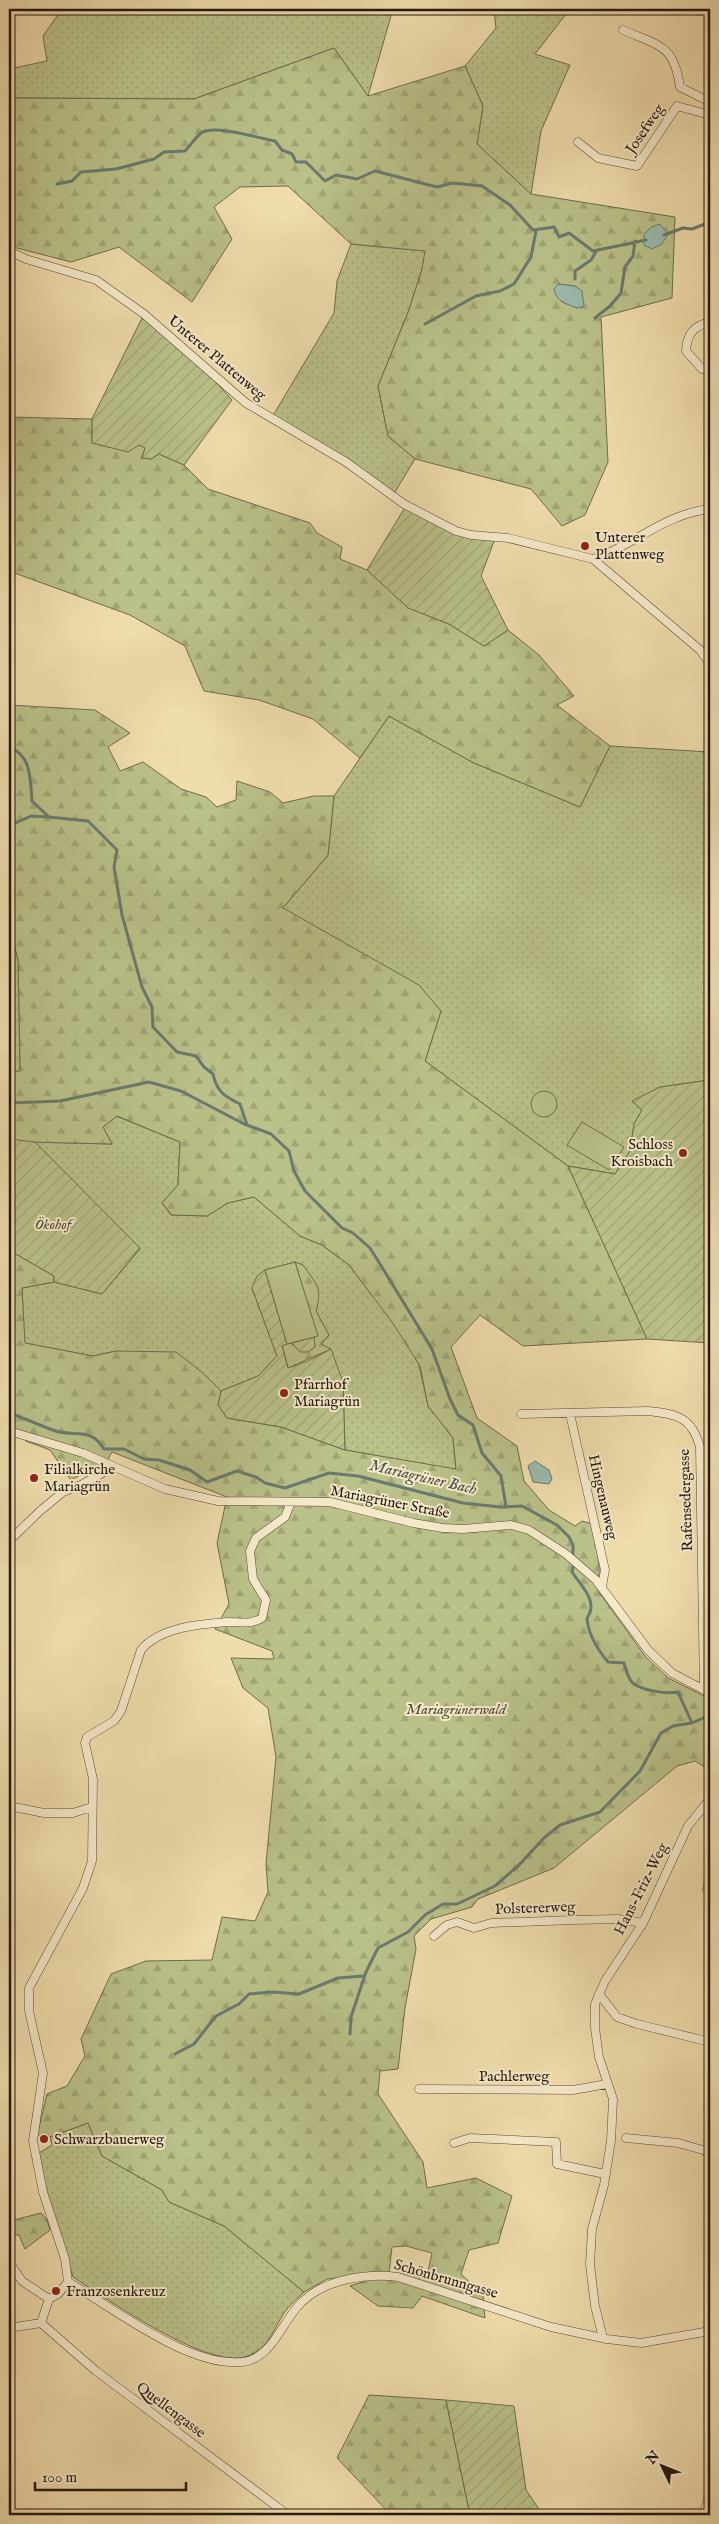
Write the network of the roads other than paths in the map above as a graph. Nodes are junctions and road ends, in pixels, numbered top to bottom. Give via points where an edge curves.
1 (623, 30) dead end
2 (710, 102) edge
3 (710, 115) edge
4 (578, 142) dead end
5 (9, 250) edge
6 (710, 322) edge
7 (710, 369) edge
8 (710, 509) edge
9 (593, 559) junction
10 (710, 664) edge
11 (521, 1414) dead end
12 (570, 1414) junction
13 (9, 1431) edge
14 (113, 1467) junction
15 (291, 1502) junction
16 (9, 1541) edge
17 (602, 1586) junction
18 (707, 1691) edge
19 (710, 1799) edge
20 (9, 1806) edge
21 (92, 1807) junction
22 (710, 1877) edge
23 (710, 1890) edge
24 (643, 1922) junction
25 (434, 1936) dead end
26 (599, 1994) junction
27 (710, 2042) edge
28 (607, 2084) junction
29 (419, 2089) dead end
30 (626, 2138) dead end
31 (454, 2142) dead end
32 (710, 2152) edge
33 (605, 2174) junction
34 (9, 2262) edge
35 (68, 2282) junction
36 (49, 2299) junction
37 (41, 2323) junction
38 (9, 2328) edge
39 (710, 2331) edge
40 (603, 2338) junction
41 (710, 2493) edge
42 (288, 2515) edge
43 (703, 2515) edge

1 - 2 street via 667,50 677,68 680,87
3 - 4 street, Josefweg via 677,106 637,166 598,158
5 - 9 street, Unterer Plattenweg via 26,259 96,280 144,314 246,403 346,462 404,504 456,531 508,538
6 - 7 street via 694,328 687,339 686,351 702,369
8 - 9 street via 698,510 654,527 608,554
9 - 10 street, Unterer Plattenweg via 700,650
11 - 12 street, Rafensedergasse
12 - 17 street, Hingenauweg via 605,1570
12 - 18 street, Rafensedergasse via 669,1413 692,1426 700,1447
13 - 14 street, Mariagrüner Straße via 59,1445
14 - 15 street, Mariagrüner Straße via 165,1489 218,1500
14 - 16 street via 63,1492
15 - 17 street, Mariagrüner Straße via 330,1502 444,1528 511,1525 529,1530 566,1554
15 - 21 street via 285,1517 256,1538 250,1550 254,1579 266,1600 262,1618 254,1623 199,1626 173,1632 141,1650 121,1711 114,1720 86,1738 93,1779
17 - 18 street, Mariagrüner Straße via 659,1660 672,1673
19 - 24 street, Hans-Friz-Weg via 688,1826
20 - 21 street via 54,1813 73,1813
21 - 35 street via 92,1861 83,1888 29,1988 29,2011 43,2073 33,2141 43,2192 66,2259
22 - 23 street via 707,1889
24 - 25 street, Polstererweg via 618,1919 491,1923 474,1928 457,1922 447,1925
24 - 26 street, Hans-Friz-Weg
26 - 27 street via 617,2017
26 - 28 street, Hans-Friz-Weg via 595,2004 595,2028
28 - 29 street, Pachlerweg via 573,2090
28 - 33 street, Hans-Friz-Weg via 613,2098 611,2141
30 - 32 street via 678,2143
31 - 33 street via 470,2138 556,2142 557,2164
33 - 40 street, Hans-Friz-Weg via 592,2229 590,2264
34 - 36 street via 22,2281
35 - 36 street
35 - 40 street, Schönbrunngasse via 183,2349 229,2362 243,2362 264,2352 296,2308 312,2294 329,2285 383,2275 552,2327
36 - 37 street
37 - 38 street
37 - 42 street, Quellengasse via 96,2371
39 - 40 street, Schönbrunngasse via 641,2343
41 - 43 street

